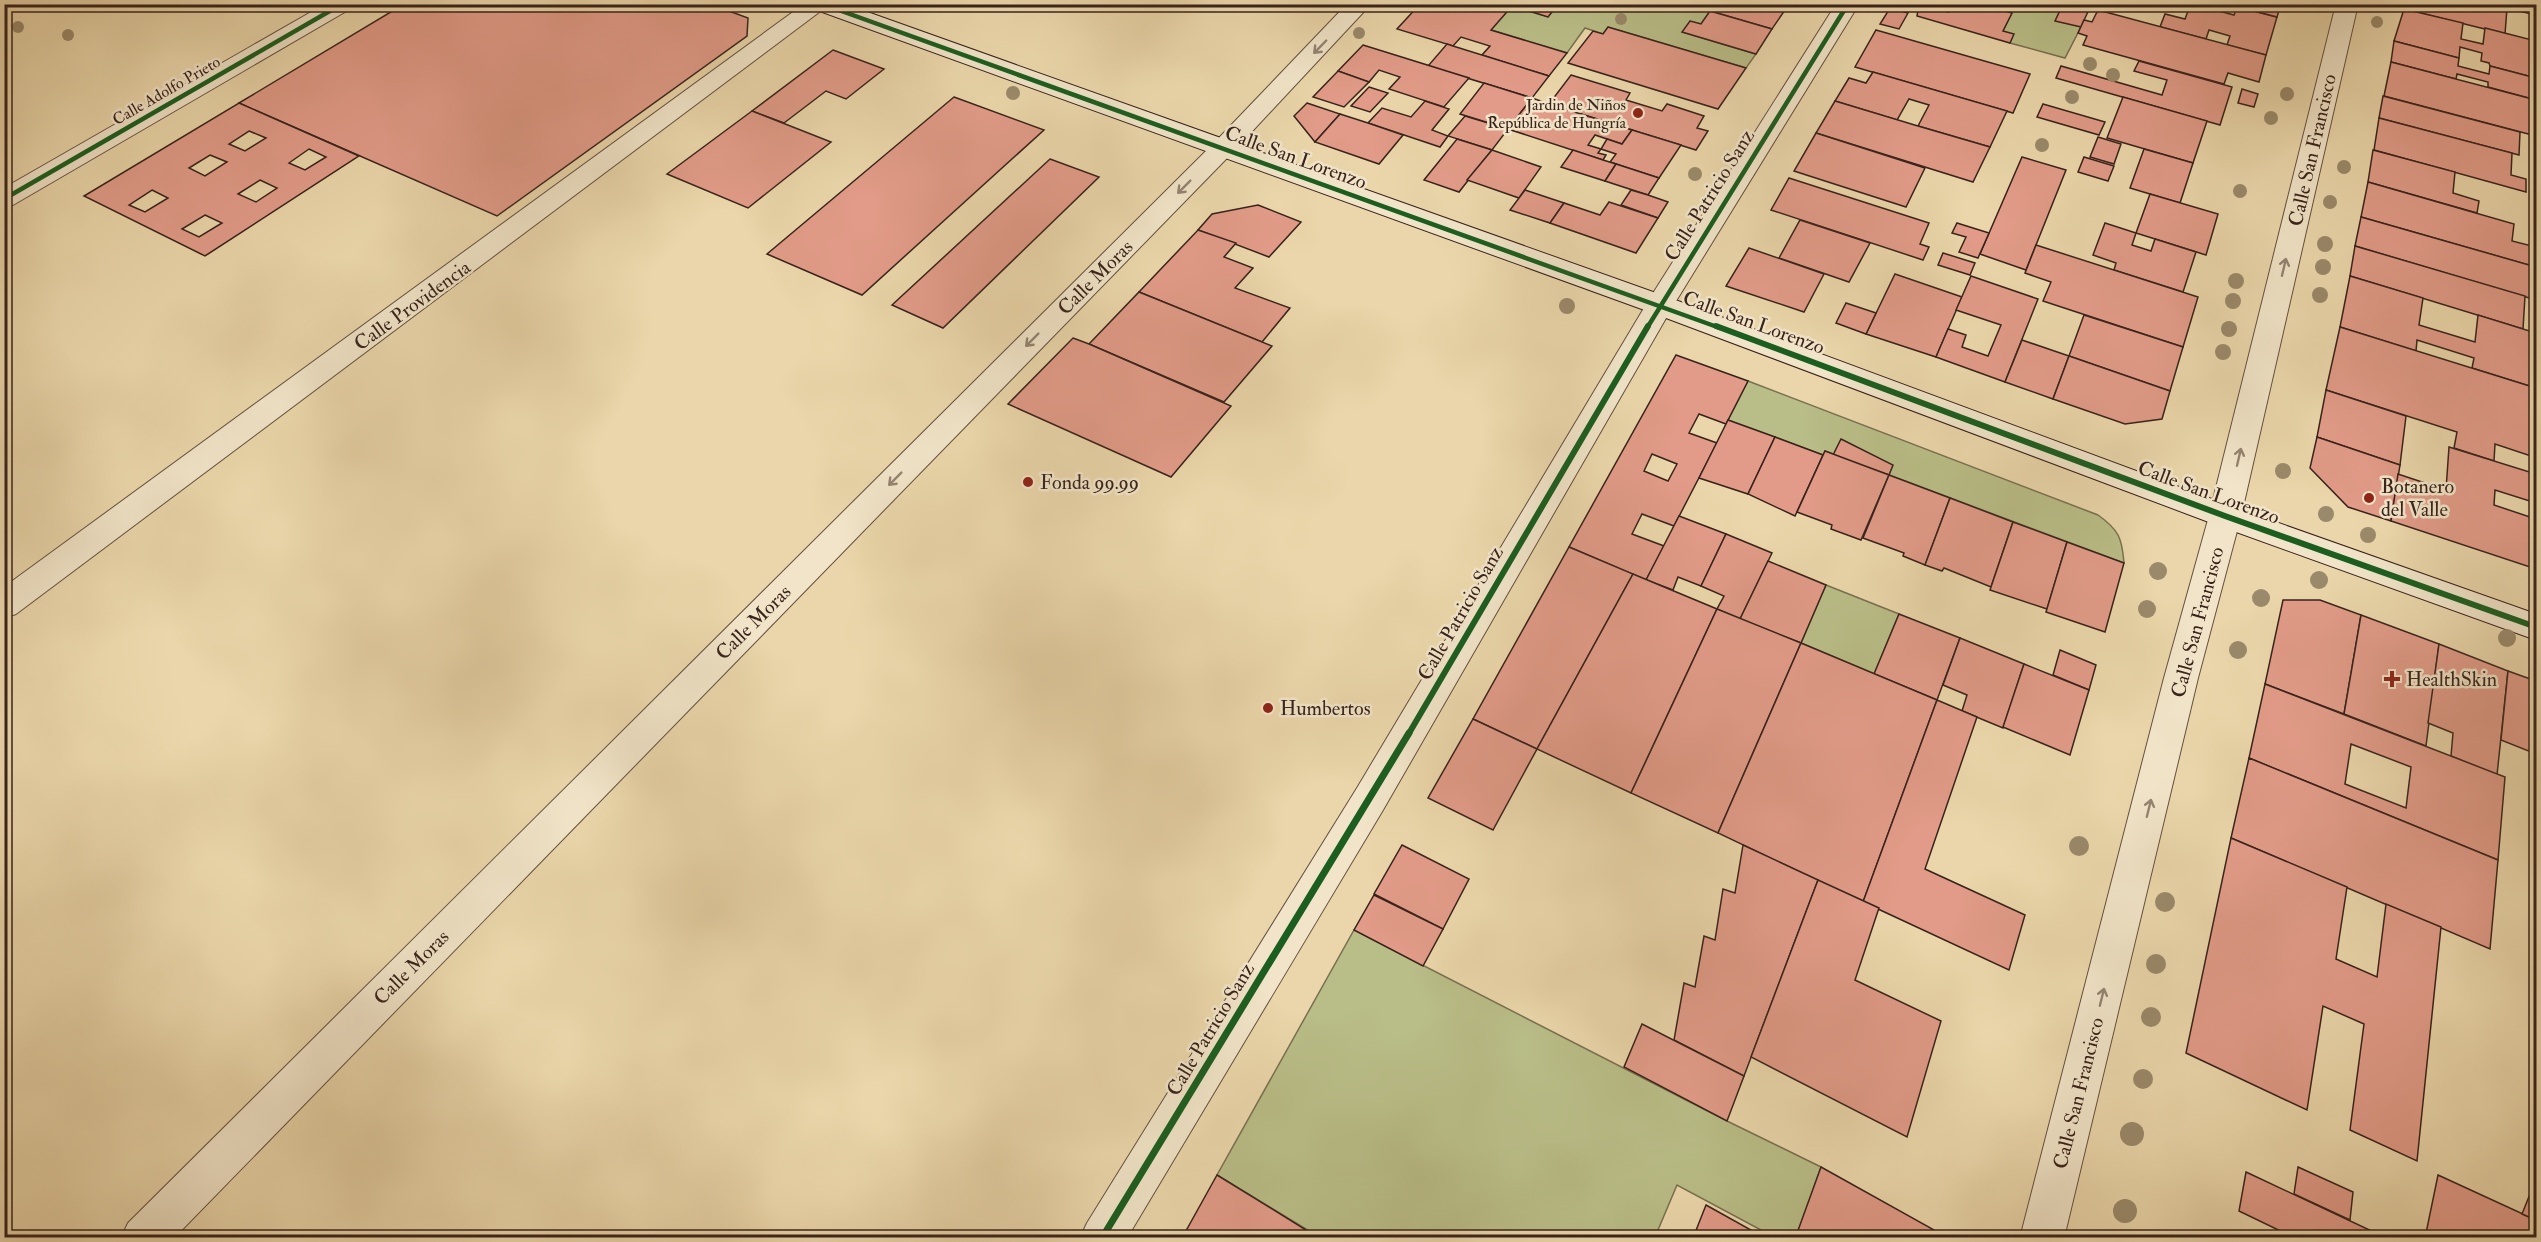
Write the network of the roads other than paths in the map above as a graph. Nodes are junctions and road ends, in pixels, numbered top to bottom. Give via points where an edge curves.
1 (342, 4) edge
2 (820, 4) edge
3 (1360, 4) edge
4 (1848, 4) edge
5 (2347, 4) edge
6 (1223, 148) junction
7 (4, 199) edge
8 (1660, 304) junction
9 (2225, 516) junction
10 (4, 605) edge
11 (2536, 627) edge
12 (143, 1238) edge
13 (1102, 1238) edge
14 (2042, 1238) edge

1 - 7 street, Calle Adolfo Prieto
2 - 6 street, Calle San Lorenzo
2 - 10 street, Calle Providencia
3 -> 6 street, Calle Moras
4 - 8 street, Calle Patricio Sanz
9 -> 5 street, Calle San Francisco
6 - 8 street, Calle San Lorenzo
6 -> 12 street, Calle Moras
8 - 9 street, Calle San Lorenzo
8 - 13 street, Calle Patricio Sanz via 1370,799
9 - 11 street, Calle San Lorenzo
14 -> 9 street, Calle San Francisco

